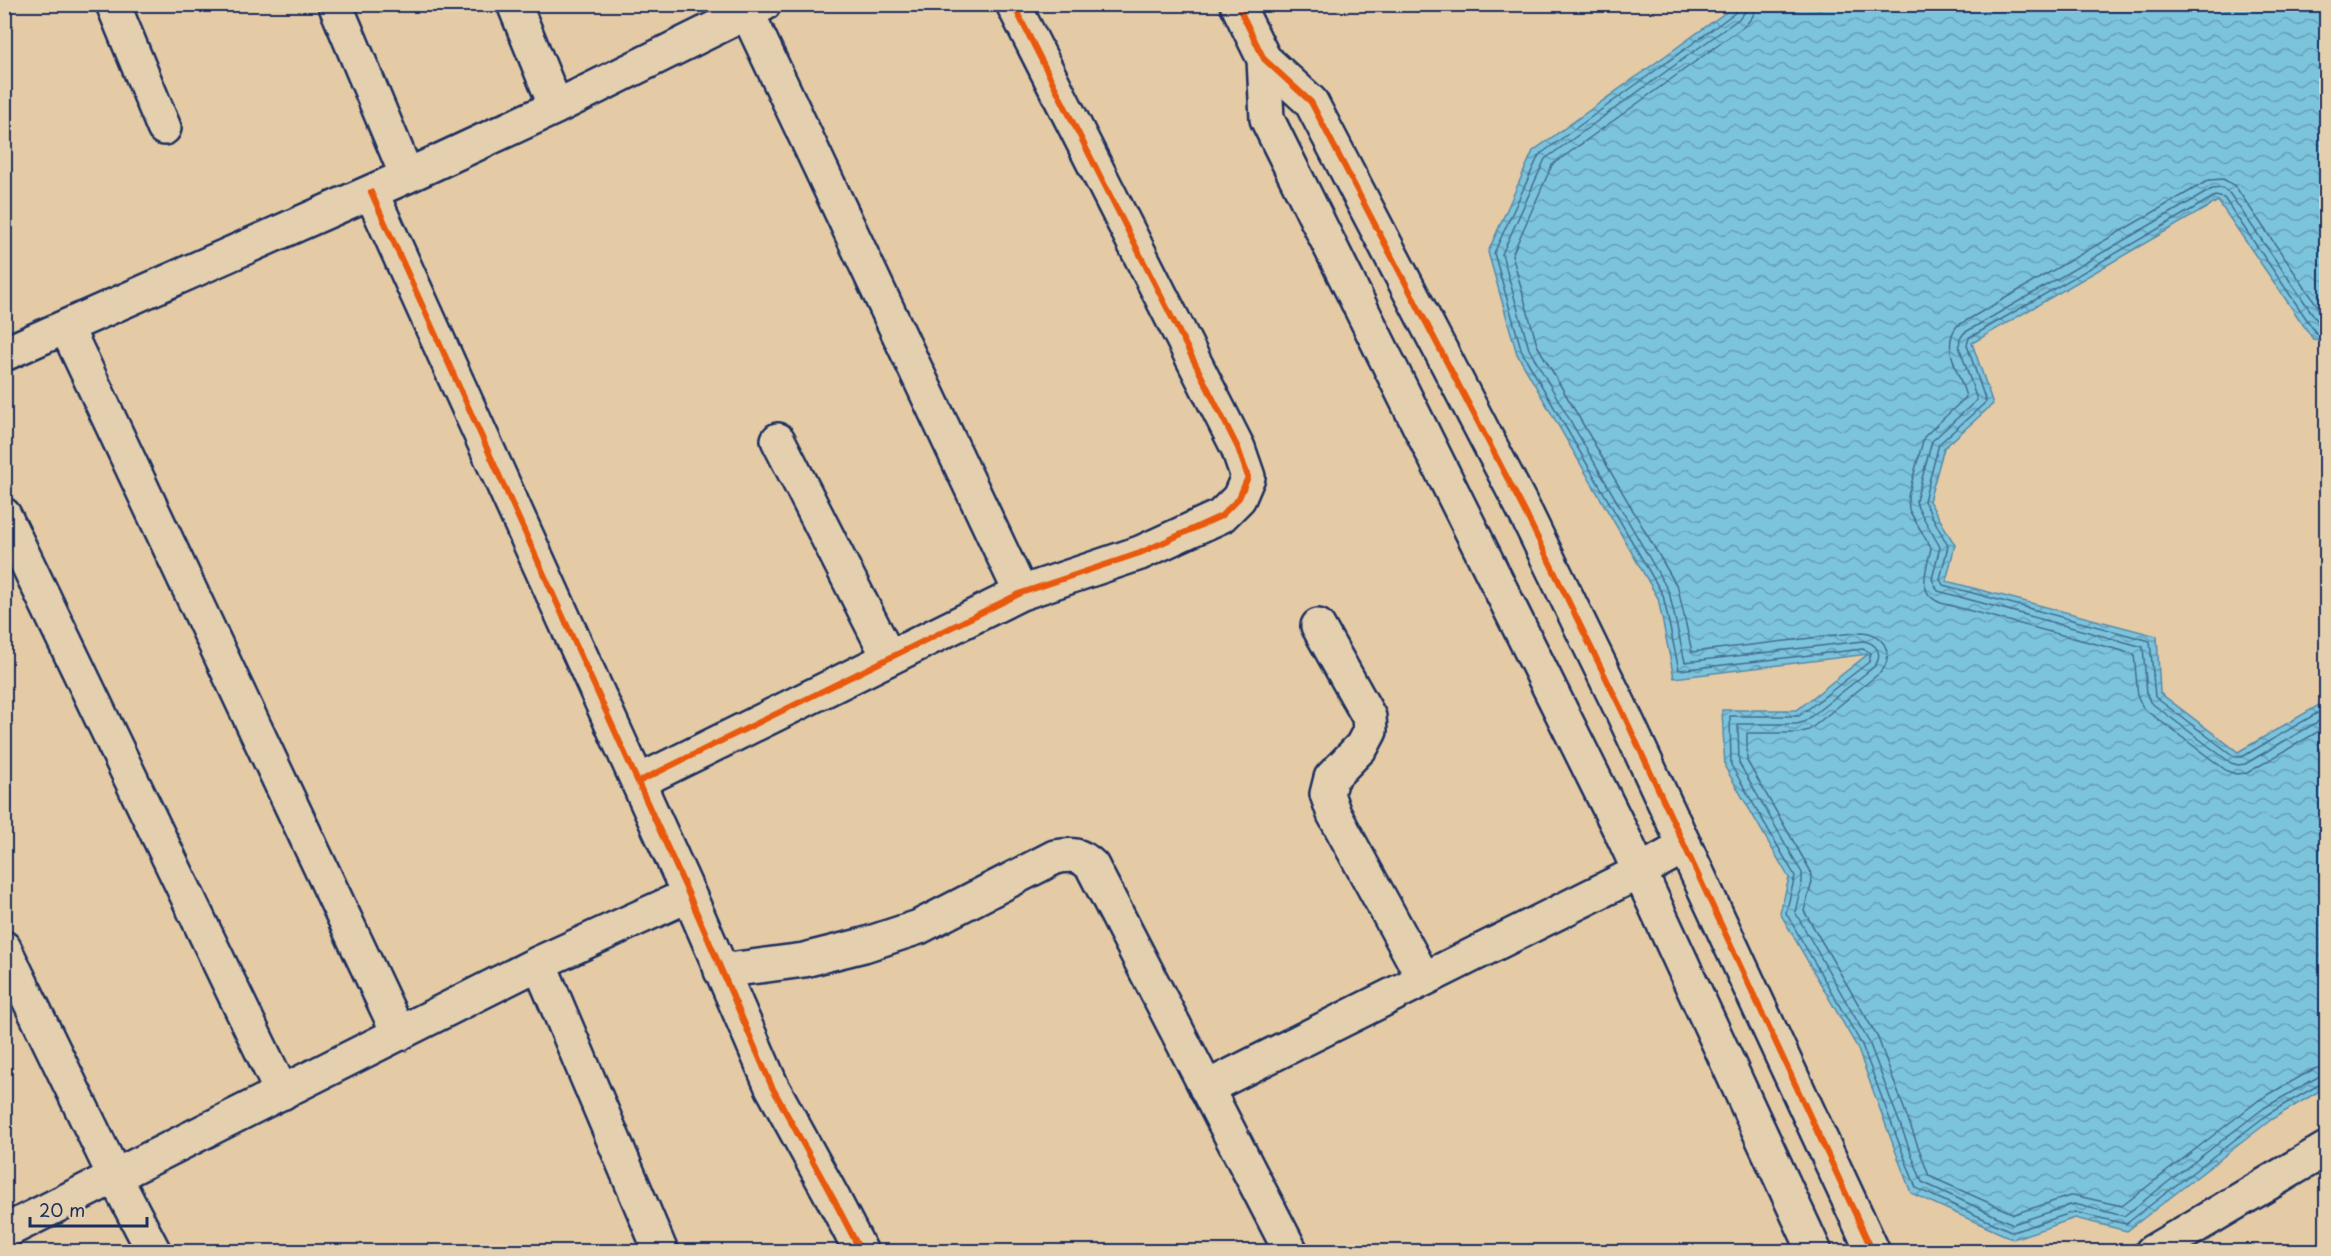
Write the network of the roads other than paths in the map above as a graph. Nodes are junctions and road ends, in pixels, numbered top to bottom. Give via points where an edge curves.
1 (113, 4) edge
2 (335, 4) edge
3 (514, 4) edge
4 (1013, 4) edge
5 (1237, 4) edge
6 (755, 8) edge
7 (1264, 58) junction
8 (556, 107) junction
9 (164, 128) dead end
10 (407, 176) junction
11 (371, 192) junction
12 (66, 327) junction
13 (7, 356) edge
14 (778, 440) dead end
15 (4, 515) edge
16 (1021, 593) junction
17 (1318, 626) dead end
18 (889, 658) junction
19 (638, 782) junction
20 (1685, 846) junction
21 (1640, 872) junction
22 (689, 896) junction
23 (4, 948) edge
24 (539, 963) junction
25 (721, 971) junction
26 (1424, 979) junction
27 (399, 1034) junction
28 (1206, 1088) junction
29 (282, 1093) junction
30 (2326, 1149) edge
31 (115, 1177) junction
32 (4, 1232) edge
33 (154, 1251) edge
34 (661, 1251) edge
35 (861, 1251) edge
36 (1291, 1251) edge
37 (1815, 1251) edge
38 (1873, 1251) edge
39 (2152, 1251) edge

1 - 9 street
2 - 10 street
3 - 8 street
4 - 16 street via 1238,448 1248,477 1239,498 1221,516 1140,553
5 - 7 street
6 - 8 street
6 - 16 street
7 - 20 street via 1311,102 1527,516
7 - 21 street via 1267,118
8 - 10 street
10 - 11 street
11 - 12 street
11 - 19 street
12 - 13 street
12 - 27 street
14 - 18 street
15 - 29 street
16 - 18 street
17 - 26 street via 1369,717 1370,731 1362,746 1331,778 1327,794 1334,814
18 - 19 street
19 - 22 street
20 - 21 street
20 - 38 street
21 - 26 street
21 - 37 street
22 - 24 street
22 - 25 street
23 - 31 street
24 - 27 street
24 - 34 street
25 - 28 street via 804,960 864,945 919,927 1055,857 1082,856 1092,866
25 - 35 street via 772,1087
26 - 28 street
27 - 29 street
28 - 36 street
29 - 31 street
30 - 39 street
31 - 32 street
31 - 33 street

